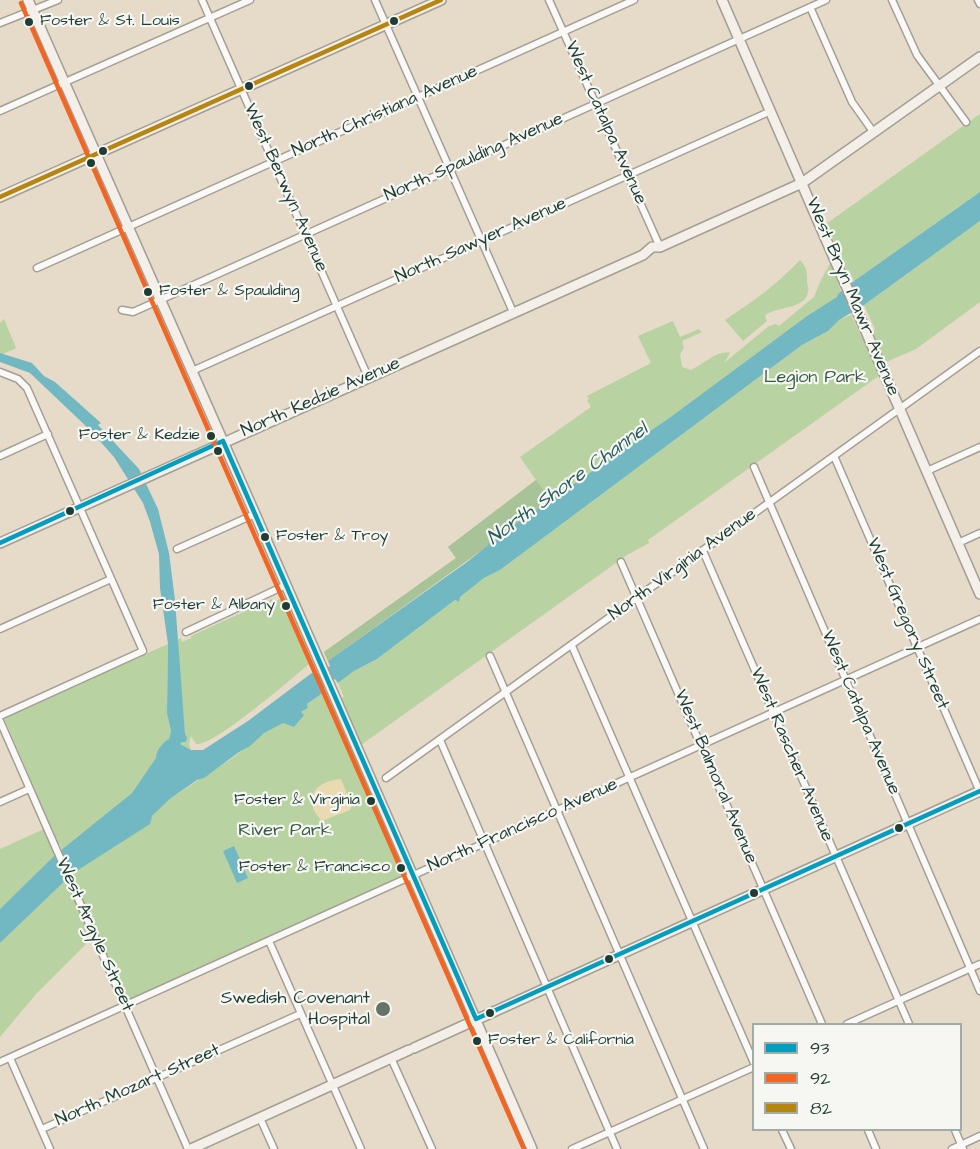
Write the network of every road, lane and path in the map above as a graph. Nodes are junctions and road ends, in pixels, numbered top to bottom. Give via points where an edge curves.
1 (28, 0) edge
2 (58, 0) edge
3 (202, 0) edge
4 (250, 0) edge
5 (375, 0) edge
6 (441, 0) edge
7 (549, 0) edge
8 (634, 0) edge
9 (722, 0) edge
10 (826, 0) edge
11 (892, 0) edge
12 (810, 7) junction
13 (32, 10) junction
14 (210, 18) junction
15 (0, 23) edge
16 (386, 25) junction
17 (564, 32) junction
18 (739, 39) junction
19 (980, 57) edge
20 (64, 82) junction
21 (940, 87) junction
22 (241, 89) junction
23 (417, 97) junction
24 (596, 104) junction
25 (0, 111) edge
26 (771, 111) junction
27 (966, 122) dead end
28 (874, 133) junction
29 (96, 154) junction
30 (273, 162) junction
31 (450, 170) junction
32 (628, 175) junction
33 (802, 183) junction
34 (0, 197) edge
35 (128, 226) junction
36 (305, 234) junction
37 (481, 241) junction
38 (660, 247) junction
39 (37, 268) dead end
40 (160, 300) junction
41 (336, 306) junction
42 (122, 310) dead end
43 (513, 312) junction
44 (980, 351) edge
45 (192, 371) junction
46 (0, 372) edge
47 (368, 377) junction
48 (900, 408) junction
49 (48, 434) junction
50 (223, 441) junction
51 (980, 447) edge
52 (0, 456) edge
53 (834, 456) junction
54 (753, 467) dead end
55 (927, 471) junction
56 (769, 503) junction
57 (80, 507) junction
58 (255, 514) junction
59 (980, 532) edge
60 (0, 543) edge
61 (958, 543) junction
62 (177, 549) dead end
63 (703, 551) junction
64 (621, 562) dead end
65 (111, 579) junction
66 (286, 585) junction
67 (980, 594) edge
68 (637, 598) junction
69 (980, 619) edge
70 (0, 629) edge
71 (186, 632) dead end
72 (572, 646) junction
73 (917, 647) junction
74 (490, 656) dead end
75 (846, 680) junction
76 (506, 692) junction
77 (773, 712) junction
78 (0, 716) edge
79 (0, 721) edge
80 (440, 740) junction
81 (701, 745) junction
82 (386, 778) dead end
83 (630, 778) junction
84 (29, 789) junction
85 (980, 791) edge
86 (0, 802) edge
87 (557, 810) junction
88 (908, 824) junction
89 (484, 843) junction
90 (835, 856) junction
91 (412, 876) junction
92 (763, 889) junction
93 (692, 921) junction
94 (268, 941) junction
95 (619, 954) junction
96 (980, 964) edge
97 (970, 968) junction
98 (547, 987) junction
99 (980, 992) edge
100 (898, 1001) junction
101 (126, 1005) junction
102 (300, 1014) junction
103 (476, 1020) junction
104 (822, 1023) edge
105 (849, 1023) edge
106 (909, 1023) edge
107 (10, 1058) junction
108 (391, 1058) junction
109 (0, 1062) edge
110 (752, 1063) edge
111 (752, 1065) edge
112 (157, 1078) junction
113 (333, 1085) junction
114 (682, 1099) junction
115 (261, 1118) junction
116 (42, 1130) junction
117 (782, 1131) edge
118 (868, 1131) edge
119 (955, 1131) edge
120 (610, 1132) junction
121 (980, 1136) edge
122 (962, 1147) edge
123 (50, 1149) edge
124 (190, 1149) edge
125 (274, 1149) edge
126 (361, 1149) edge
127 (432, 1149) edge
128 (532, 1149) edge
129 (572, 1149) edge
130 (617, 1149) edge
131 (704, 1149) edge
132 (791, 1149) edge
133 (876, 1149) edge
134 (952, 1149) edge

1 - 13 main road
2 - 13 street
3 - 14 street, West Berwyn Avenue
4 - 14 street
5 - 16 street
6 - 16 main road
7 - 17 street, West Catalpa Avenue
8 - 17 street, North Christiana Avenue
9 - 18 main road, West Bryn Mawr Avenue
10 - 12 street, North Spaulding Avenue
11 - 21 street via 917,55
12 - 18 street, North Spaulding Avenue
12 - 28 street via 852,102
13 - 15 street
13 - 20 main road
14 - 20 street
14 - 22 street, West Berwyn Avenue
16 - 22 main road
16 - 23 street
17 - 23 street, North Christiana Avenue
17 - 24 street, West Catalpa Avenue
18 - 24 street, North Spaulding Avenue
18 - 26 main road, West Bryn Mawr Avenue
19 - 21 main road, North Kedzie Avenue
20 - 25 street
20 - 29 main road
21 - 27 street
21 - 28 main road, North Kedzie Avenue
22 - 29 main road
22 - 30 street, West Berwyn Avenue
23 - 30 street, North Christiana Avenue
23 - 31 street
24 - 31 street, North Spaulding Avenue
24 - 32 street, West Catalpa Avenue
26 - 32 street, North Sawyer Avenue
26 - 33 main road, West Bryn Mawr Avenue
28 - 33 main road, North Kedzie Avenue
29 - 34 main road
29 - 35 main road
30 - 35 street, North Christiana Avenue
30 - 36 street, West Berwyn Avenue
31 - 36 street, North Spaulding Avenue
31 - 37 street
32 - 37 street, North Sawyer Avenue
32 - 38 street, West Catalpa Avenue
33 - 38 main road, North Kedzie Avenue
33 - 48 main road, West Bryn Mawr Avenue
35 - 39 street, North Christiana Avenue
35 - 40 main road
36 - 40 street, North Spaulding Avenue
36 - 41 street, West Berwyn Avenue
37 - 41 street, North Sawyer Avenue
37 - 43 street
38 - 43 main road, North Kedzie Avenue via 655,253
40 - 42 street, North Spaulding Avenue via 133,312
40 - 45 main road
41 - 45 street, North Sawyer Avenue
41 - 47 street, West Berwyn Avenue
43 - 47 main road, North Kedzie Avenue
44 - 48 street, North Virginia Avenue
45 - 50 main road
46 - 49 street via 23,382
47 - 50 main road, North Kedzie Avenue
48 - 53 street, North Virginia Avenue
48 - 55 main road, West Bryn Mawr Avenue
49 - 52 street
49 - 57 street
50 - 57 main road, North Kedzie Avenue
50 - 58 main road
51 - 55 street
53 - 56 street, North Virginia Avenue
53 - 73 street, West Gregory Street
54 - 56 street, West Catalpa Avenue
55 - 61 main road, West Bryn Mawr Avenue
56 - 63 street, North Virginia Avenue
56 - 75 street, West Catalpa Avenue
57 - 60 main road, North Kedzie Avenue
57 - 65 street
58 - 62 street
58 - 66 main road
59 - 61 street
61 - 67 main road, West Bryn Mawr Avenue
63 - 68 street, North Virginia Avenue
63 - 77 street, West Rascher Avenue
64 - 68 street, West Balmoral Avenue
65 - 70 street
65 - 78 street via 143,651
66 - 71 street
66 - 91 main road
68 - 72 street, North Virginia Avenue
68 - 81 street, West Balmoral Avenue
69 - 73 street, North Francisco Avenue
72 - 76 street, North Virginia Avenue
72 - 83 street
73 - 75 street, North Francisco Avenue
73 - 85 street, West Gregory Street
74 - 76 street
75 - 77 street, North Francisco Avenue
75 - 88 street, West Catalpa Avenue
76 - 80 street, North Virginia Avenue
76 - 87 street
77 - 81 street, North Francisco Avenue
77 - 90 street, West Rascher Avenue
79 - 84 street, West Argyle Street
80 - 82 street, North Virginia Avenue
80 - 89 street
81 - 83 street, North Francisco Avenue
81 - 92 street, West Balmoral Avenue
83 - 87 street, North Francisco Avenue
83 - 93 street
84 - 86 street
84 - 101 street, West Argyle Street
85 - 88 main road
87 - 89 street, North Francisco Avenue
87 - 95 street
88 - 90 main road
88 - 97 street, West Catalpa Avenue
89 - 91 street, North Francisco Avenue
89 - 98 street
90 - 92 main road
90 - 100 street, West Rascher Avenue
91 - 94 street, North Francisco Avenue
91 - 103 main road
92 - 93 main road
92 - 104 street, West Balmoral Avenue
93 - 95 main road
93 - 110 street
94 - 101 street, North Francisco Avenue
94 - 102 street
95 - 98 main road
95 - 114 street
96 - 97 street
97 - 99 street, West Catalpa Avenue
97 - 100 street
98 - 103 main road
98 - 120 street
100 - 105 street
100 - 106 street, West Rascher Avenue
101 - 107 street, North Francisco Avenue
101 - 112 street, West Argyle Street
102 - 112 street, North Mozart Street
102 - 113 street
103 - 108 main road
103 - 128 main road
107 - 109 street, North Francisco Avenue
107 - 116 street
108 - 113 main road
108 - 127 street
111 - 114 street
112 - 116 street, North Mozart Street
112 - 124 street, West Argyle Street
113 - 115 main road
113 - 126 street
114 - 120 street
114 - 131 street
115 - 124 main road
115 - 125 street
116 - 123 street
117 - 132 street
118 - 133 street
119 - 122 street
120 - 129 street
120 - 130 street
121 - 122 street
122 - 134 street

